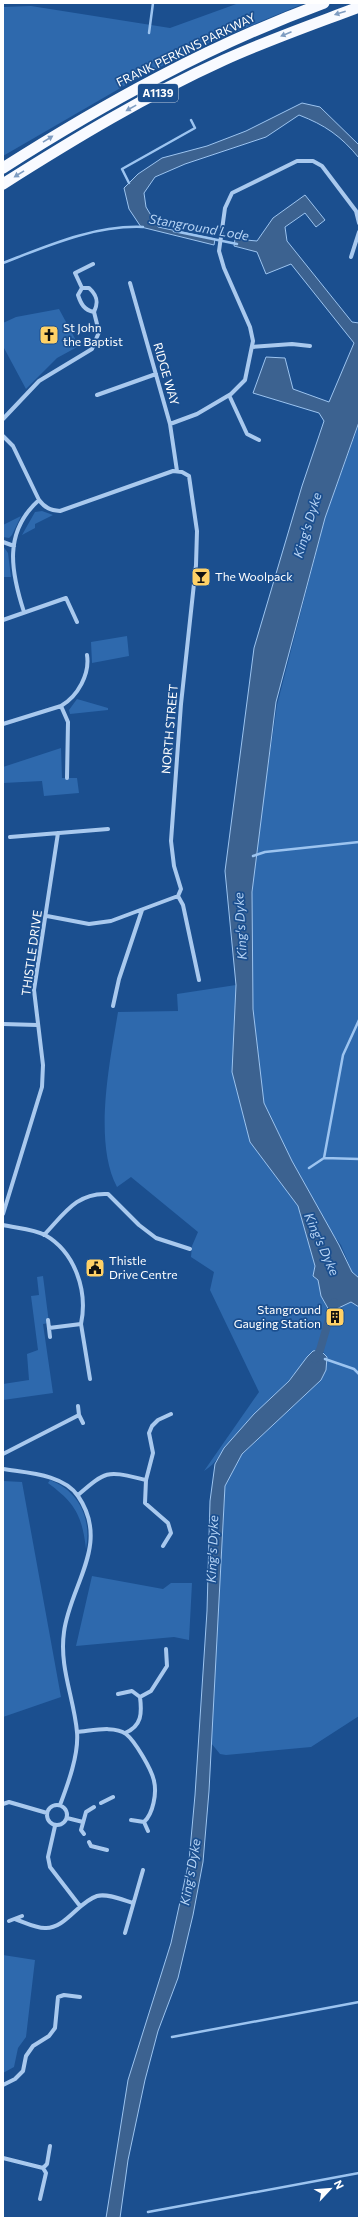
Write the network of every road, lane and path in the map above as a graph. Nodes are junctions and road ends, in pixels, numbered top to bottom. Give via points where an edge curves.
1 (324, 3) edge
2 (359, 7) edge
3 (3, 168) edge
4 (3, 184) edge
5 (359, 223) edge
6 (359, 232) edge
7 (351, 257) dead end
8 (93, 264) dead end
9 (130, 283) dead end
10 (82, 288) junction
11 (94, 312) junction
12 (310, 346) dead end
13 (252, 347) junction
14 (156, 374) junction
15 (97, 395) dead end
16 (229, 395) junction
17 (3, 419) edge
18 (170, 424) junction
19 (3, 436) edge
20 (260, 440) dead end
21 (177, 471) junction
22 (39, 500) junction
23 (3, 542) edge
24 (14, 546) junction
25 (24, 612) junction
26 (3, 620) edge
27 (77, 622) dead end
28 (87, 655) dead end
29 (61, 706) junction
30 (3, 724) edge
31 (67, 778) dead end
32 (108, 829) dead end
33 (58, 833) junction
34 (10, 837) dead end
35 (178, 896) junction
36 (142, 910) junction
37 (47, 916) junction
38 (199, 980) dead end
39 (113, 1006) dead end
40 (3, 1024) edge
41 (37, 1025) junction
42 (3, 1214) edge
43 (3, 1225) edge
44 (44, 1235) junction
45 (190, 1249) dead end
46 (48, 1320) dead end
47 (81, 1324) junction
48 (49, 1328) junction
49 (50, 1337) dead end
50 (90, 1379) dead end
51 (78, 1406) dead end
52 (171, 1414) dead end
53 (79, 1415) junction
54 (83, 1423) dead end
55 (3, 1454) edge
56 (3, 1469) edge
57 (146, 1480) junction
58 (78, 1495) junction
59 (163, 1546) dead end
60 (166, 1649) dead end
61 (118, 1694) dead end
62 (140, 1697) junction
63 (77, 1732) junction
64 (125, 1733) junction
65 (113, 1797) dead end
66 (101, 1803) dead end
67 (3, 1804) edge
68 (60, 1805) junction
69 (94, 1807) dead end
70 (46, 1813) junction
71 (67, 1818) junction
72 (130, 1820) dead end
73 (83, 1822) junction
74 (144, 1822) junction
75 (55, 1826) junction
76 (148, 1831) dead end
77 (84, 1834) dead end
78 (89, 1842) dead end
79 (107, 1850) dead end
80 (143, 1870) dead end
81 (133, 1902) junction
82 (80, 1906) junction
83 (22, 1916) dead end
84 (15, 1919) junction
85 (9, 1921) dead end
86 (125, 1933) dead end
87 (80, 1997) dead end
88 (3, 2085) edge
89 (50, 2146) dead end
90 (3, 2158) edge
91 (43, 2168) junction
92 (40, 2199) dead end

3 -> 1 highway, FRANK PERKINS PARKWAY / A1139 via 80,119 141,85 220,46
2 -> 4 highway, A1139 via 322,19 189,77 88,132
5 - 13 street via 356,211 322,166 313,161 297,161 232,193 225,208 219,251 250,327
6 - 7 street
8 - 10 street via 75,273
9 - 14 street, RIDGE WAY
10 - 11 street via 78,295 81,304 88,311
10 - 11 street via 89,288 95,293 98,304
11 - 17 street via 99,332 92,349 40,381
12 - 13 street via 292,344
13 - 16 street via 245,380
14 - 15 street
14 - 18 street, RIDGE WAY
16 - 18 street via 197,414
16 - 20 street via 247,434
18 - 21 street, RIDGE WAY
19 - 22 street via 13,446
21 - 22 street via 60,510 52,510
21 - 35 street, NORTH STREET via 189,476 197,531 196,565 180,704 171,841 174,866 181,889
22 - 24 street via 27,513
23 - 24 street
24 - 25 street via 12,557 16,587
25 - 26 street
25 - 27 street via 66,598
28 - 29 street via 86,674 67,703
29 - 30 street
29 - 31 street via 68,722
32 - 33 street
33 - 34 street
33 - 37 street, THISTLE DRIVE
35 - 36 street
35 - 38 street, NORTH STREET via 183,905
36 - 37 street via 111,921 89,924
36 - 39 street
37 - 41 street, THISTLE DRIVE via 34,990
40 - 41 street
41 - 42 street, THISTLE DRIVE via 43,1065 42,1087
43 - 44 street
44 - 45 street via 78,1200 94,1193 108,1194 156,1238
44 - 47 street via 73,1261 80,1282 83,1313
46 - 48 street
47 - 48 street
47 - 50 street
48 - 49 street
51 - 53 street
52 - 57 street via 158,1420 149,1433 153,1453
53 - 54 street
53 - 55 street
56 - 58 street via 60,1481
57 - 58 street via 108,1473
57 - 59 street via 145,1503 168,1523 171,1533
58 - 63 street via 88,1514 92,1538 64,1633 64,1668
60 - 62 street via 167,1666 151,1691
61 - 62 street via 132,1692
62 - 64 street via 141,1718 134,1730
63 - 64 street via 115,1730
63 - 68 street via 72,1771
64 - 74 street via 134,1743 155,1782 154,1800 149,1818
65 - 66 street
67 - 70 street via 9,1802
68 - 70 street via 53,1805
68 - 71 street via 66,1810
69 - 73 street via 86,1812
70 - 75 street via 48,1821
71 - 73 street
71 - 75 street via 62,1824
72 - 74 street
73 - 77 street via 81,1830
74 - 76 street
75 - 82 street via 48,1857 50,1867
78 - 79 street via 91,1846
80 - 81 street
81 - 82 street via 104,1895 97,1896
81 - 86 street
82 - 84 street via 54,1926 46,1928
83 - 84 street
84 - 85 street
87 - 88 street via 64,1994 58,1997 55,2028 49,2036 33,2046 26,2056 23,2070 15,2079
89 - 91 street via 47,2164
90 - 91 street
91 - 92 street via 46,2173

